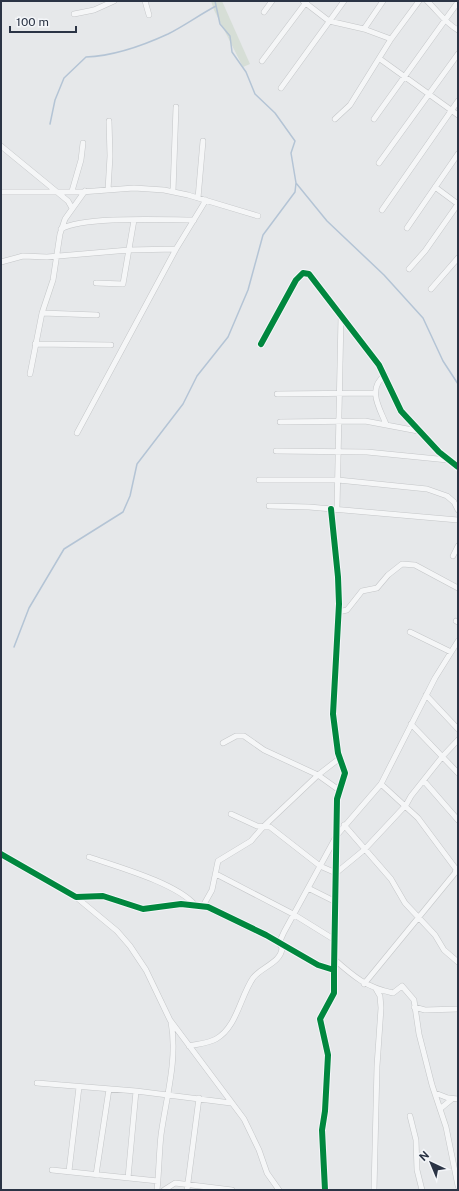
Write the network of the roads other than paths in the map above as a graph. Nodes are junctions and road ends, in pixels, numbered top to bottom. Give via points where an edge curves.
1 (114, 1) edge
2 (144, 1) edge
3 (272, 1) edge
4 (344, 1) edge
5 (382, 1) edge
6 (419, 1) edge
7 (427, 1) edge
8 (305, 2) edge
9 (458, 2) edge
10 (264, 12) dead end
11 (74, 14) dead end
12 (149, 15) dead end
13 (329, 21) junction
14 (444, 21) junction
15 (364, 29) junction
16 (458, 30) edge
17 (390, 39) junction
18 (458, 54) edge
19 (380, 59) junction
20 (262, 60) dead end
21 (405, 77) junction
22 (281, 88) dead end
23 (429, 94) junction
24 (458, 101) edge
25 (176, 107) dead end
26 (452, 111) junction
27 (458, 115) edge
28 (335, 119) dead end
29 (374, 119) dead end
30 (110, 121) dead end
31 (203, 141) dead end
32 (83, 143) dead end
33 (1, 146) edge
34 (458, 154) edge
35 (379, 163) dead end
36 (435, 187) junction
37 (108, 190) junction
38 (72, 191) junction
39 (85, 191) junction
40 (173, 191) junction
41 (1, 192) edge
42 (56, 192) junction
43 (198, 198) junction
44 (206, 200) junction
45 (458, 204) edge
46 (72, 208) junction
47 (382, 210) dead end
48 (258, 216) dead end
49 (134, 220) junction
50 (194, 220) junction
51 (407, 228) dead end
52 (61, 229) junction
53 (176, 249) junction
54 (129, 250) junction
55 (57, 255) junction
56 (458, 258) edge
57 (1, 262) edge
58 (456, 265) edge
59 (409, 269) dead end
60 (96, 283) dead end
61 (431, 290) dead end
62 (42, 313) junction
63 (97, 315) dead end
64 (341, 317) junction
65 (35, 344) junction
66 (261, 344) dead end
67 (111, 345) dead end
68 (30, 374) dead end
69 (385, 375) junction
70 (277, 394) dead end
71 (339, 394) junction
72 (374, 394) junction
73 (338, 421) junction
74 (280, 422) dead end
75 (386, 424) junction
76 (418, 431) junction
77 (77, 433) dead end
78 (276, 451) dead end
79 (338, 451) junction
80 (448, 460) junction
81 (458, 467) edge
82 (259, 480) dead end
83 (338, 480) junction
84 (270, 506) dead end
85 (330, 509) junction
86 (337, 510) junction
87 (458, 510) edge
88 (458, 520) edge
89 (458, 546) edge
90 (453, 556) dead end
91 (458, 588) edge
92 (338, 612) junction
93 (410, 632) dead end
94 (458, 641) edge
95 (451, 652) junction
96 (426, 695) junction
97 (411, 724) junction
98 (458, 729) edge
99 (458, 740) edge
100 (223, 743) dead end
101 (442, 757) junction
102 (340, 758) junction
103 (458, 773) edge
104 (318, 774) junction
105 (424, 781) junction
106 (381, 784) junction
107 (340, 790) junction
108 (406, 805) junction
109 (231, 814) dead end
110 (458, 820) edge
111 (344, 825) junction
112 (263, 827) junction
113 (337, 835) junction
114 (364, 850) junction
115 (1, 854) edge
116 (89, 857) dead end
117 (320, 866) junction
118 (336, 873) junction
119 (216, 874) junction
120 (308, 888) junction
121 (76, 897) junction
122 (336, 902) junction
123 (195, 905) junction
124 (203, 906) junction
125 (293, 914) junction
126 (419, 917) junction
127 (335, 940) junction
128 (279, 943) junction
129 (334, 959) junction
130 (458, 962) edge
131 (334, 970) junction
132 (364, 984) junction
133 (376, 989) junction
134 (414, 1007) junction
135 (458, 1009) edge
136 (425, 1010) junction
137 (417, 1019) junction
138 (170, 1020) junction
139 (189, 1046) junction
140 (37, 1083) dead end
141 (79, 1087) junction
142 (109, 1089) junction
143 (136, 1091) junction
144 (435, 1093) junction
145 (167, 1095) junction
146 (199, 1098) junction
147 (452, 1099) junction
148 (458, 1099) edge
149 (231, 1103) junction
150 (440, 1109) junction
151 (410, 1116) dead end
152 (52, 1170) dead end
153 (69, 1171) junction
154 (96, 1175) junction
155 (128, 1178) junction
156 (158, 1181) junction
157 (188, 1184) junction
158 (458, 1186) edge
159 (157, 1190) edge
160 (164, 1190) edge
161 (187, 1190) edge
162 (232, 1190) edge
163 (279, 1190) edge
164 (325, 1190) edge
165 (374, 1190) edge
166 (422, 1190) edge

1 - 11 street via 94,10
2 - 12 street
3 - 10 street
4 - 13 street
5 - 15 street
6 - 17 street
7 - 14 street
8 - 13 street
8 - 20 street
9 - 14 street
13 - 15 street
13 - 22 street
14 - 16 street
14 - 21 street
15 - 17 street
17 - 19 street
18 - 23 street
19 - 21 street
19 - 28 street via 350,105
21 - 23 street
21 - 29 street
23 - 26 street
23 - 35 street
24 - 26 street
25 - 40 street
26 - 27 street
26 - 47 street
30 - 37 street
31 - 43 street
32 - 38 street
33 - 42 street
34 - 36 street
36 - 45 street
36 - 51 street
37 - 39 street
37 - 40 street via 134,188
38 - 39 street
38 - 42 street
39 - 46 street
40 - 43 street
41 - 42 street
42 - 46 street via 68,200
43 - 44 street
44 - 48 street
44 - 50 street
45 - 59 street
46 - 52 street
49 - 50 street
49 - 52 street via 71,224
49 - 54 street
50 - 53 street
52 - 55 street
53 - 54 street
53 - 77 street
54 - 55 street
54 - 60 street via 123,284
55 - 57 street via 23,256
55 - 62 street via 52,287
56 - 58 street
58 - 61 street
62 - 63 street
62 - 65 street
64 - 66 street via 309,274 303,273 296,280
64 - 69 street
64 - 71 street
65 - 67 street
65 - 68 street
69 - 72 street via 378,381
69 - 76 street via 401,411
70 - 71 street
71 - 72 street
71 - 73 street
72 - 75 street
73 - 74 street
73 - 75 street
73 - 79 street
75 - 76 street
76 - 80 street
78 - 79 street
79 - 80 street
79 - 83 street
80 - 81 street
82 - 83 street
83 - 86 street
83 - 87 street via 389,484 439,492 451,498
84 - 85 street
85 - 86 street
85 - 92 street via 338,577
86 - 88 street
89 - 90 street
91 - 92 street via 415,565 402,564 377,588 362,590 347,610
92 - 102 street via 333,708
93 - 95 street
94 - 95 street
95 - 96 street
96 - 97 street
96 - 98 street
97 - 101 street
97 - 106 street
99 - 101 street
100 - 104 street via 236,736 244,736 264,750
101 - 103 street
101 - 105 street
102 - 104 street
102 - 107 street via 345,773
104 - 107 street
104 - 112 street
105 - 108 street via 410,796
105 - 110 street
106 - 108 street
106 - 111 street
107 - 113 street via 337,799
108 - 114 street
108 - 126 street via 456,869
109 - 112 street
111 - 113 street
111 - 114 street
112 - 117 street via 272,828
112 - 119 street via 251,841 218,861
113 - 117 street
113 - 118 street
114 - 118 street
114 - 126 street via 390,878 405,903
115 - 121 street
116 - 123 street via 164,884
117 - 118 street
117 - 120 street
118 - 122 street
119 - 124 street via 212,890
119 - 125 street
120 - 122 street
120 - 125 street
121 - 123 street via 102,896 143,909
121 - 138 street via 125,940 146,970
122 - 127 street
123 - 124 street
124 - 128 street
125 - 127 street
125 - 128 street
126 - 130 street via 444,950
126 - 132 street
127 - 129 street
128 - 131 street via 318,965
128 - 139 street via 282,948 279,956 253,978 224,1032 216,1039
129 - 131 street
129 - 132 street
131 - 164 street via 334,993 320,1019 328,1054 322,1130
132 - 133 street
133 - 134 street via 393,993 402,986 413,997
133 - 165 street via 380,996 381,1008
134 - 136 street
134 - 137 street
135 - 136 street
136 - 137 street
137 - 144 street
138 - 139 street
138 - 145 street via 173,1046
139 - 149 street
140 - 141 street
141 - 142 street
141 - 153 street
142 - 143 street
142 - 154 street
143 - 145 street
143 - 155 street
144 - 147 street
144 - 150 street
145 - 146 street
145 - 156 street
146 - 149 street
146 - 157 street
147 - 148 street
147 - 150 street
149 - 163 street via 244,1119 267,1173
150 - 158 street
151 - 166 street via 416,1140 417,1170
152 - 153 street
153 - 154 street
154 - 155 street
155 - 156 street
156 - 159 street
157 - 160 street via 175,1183
157 - 161 street
157 - 162 street

